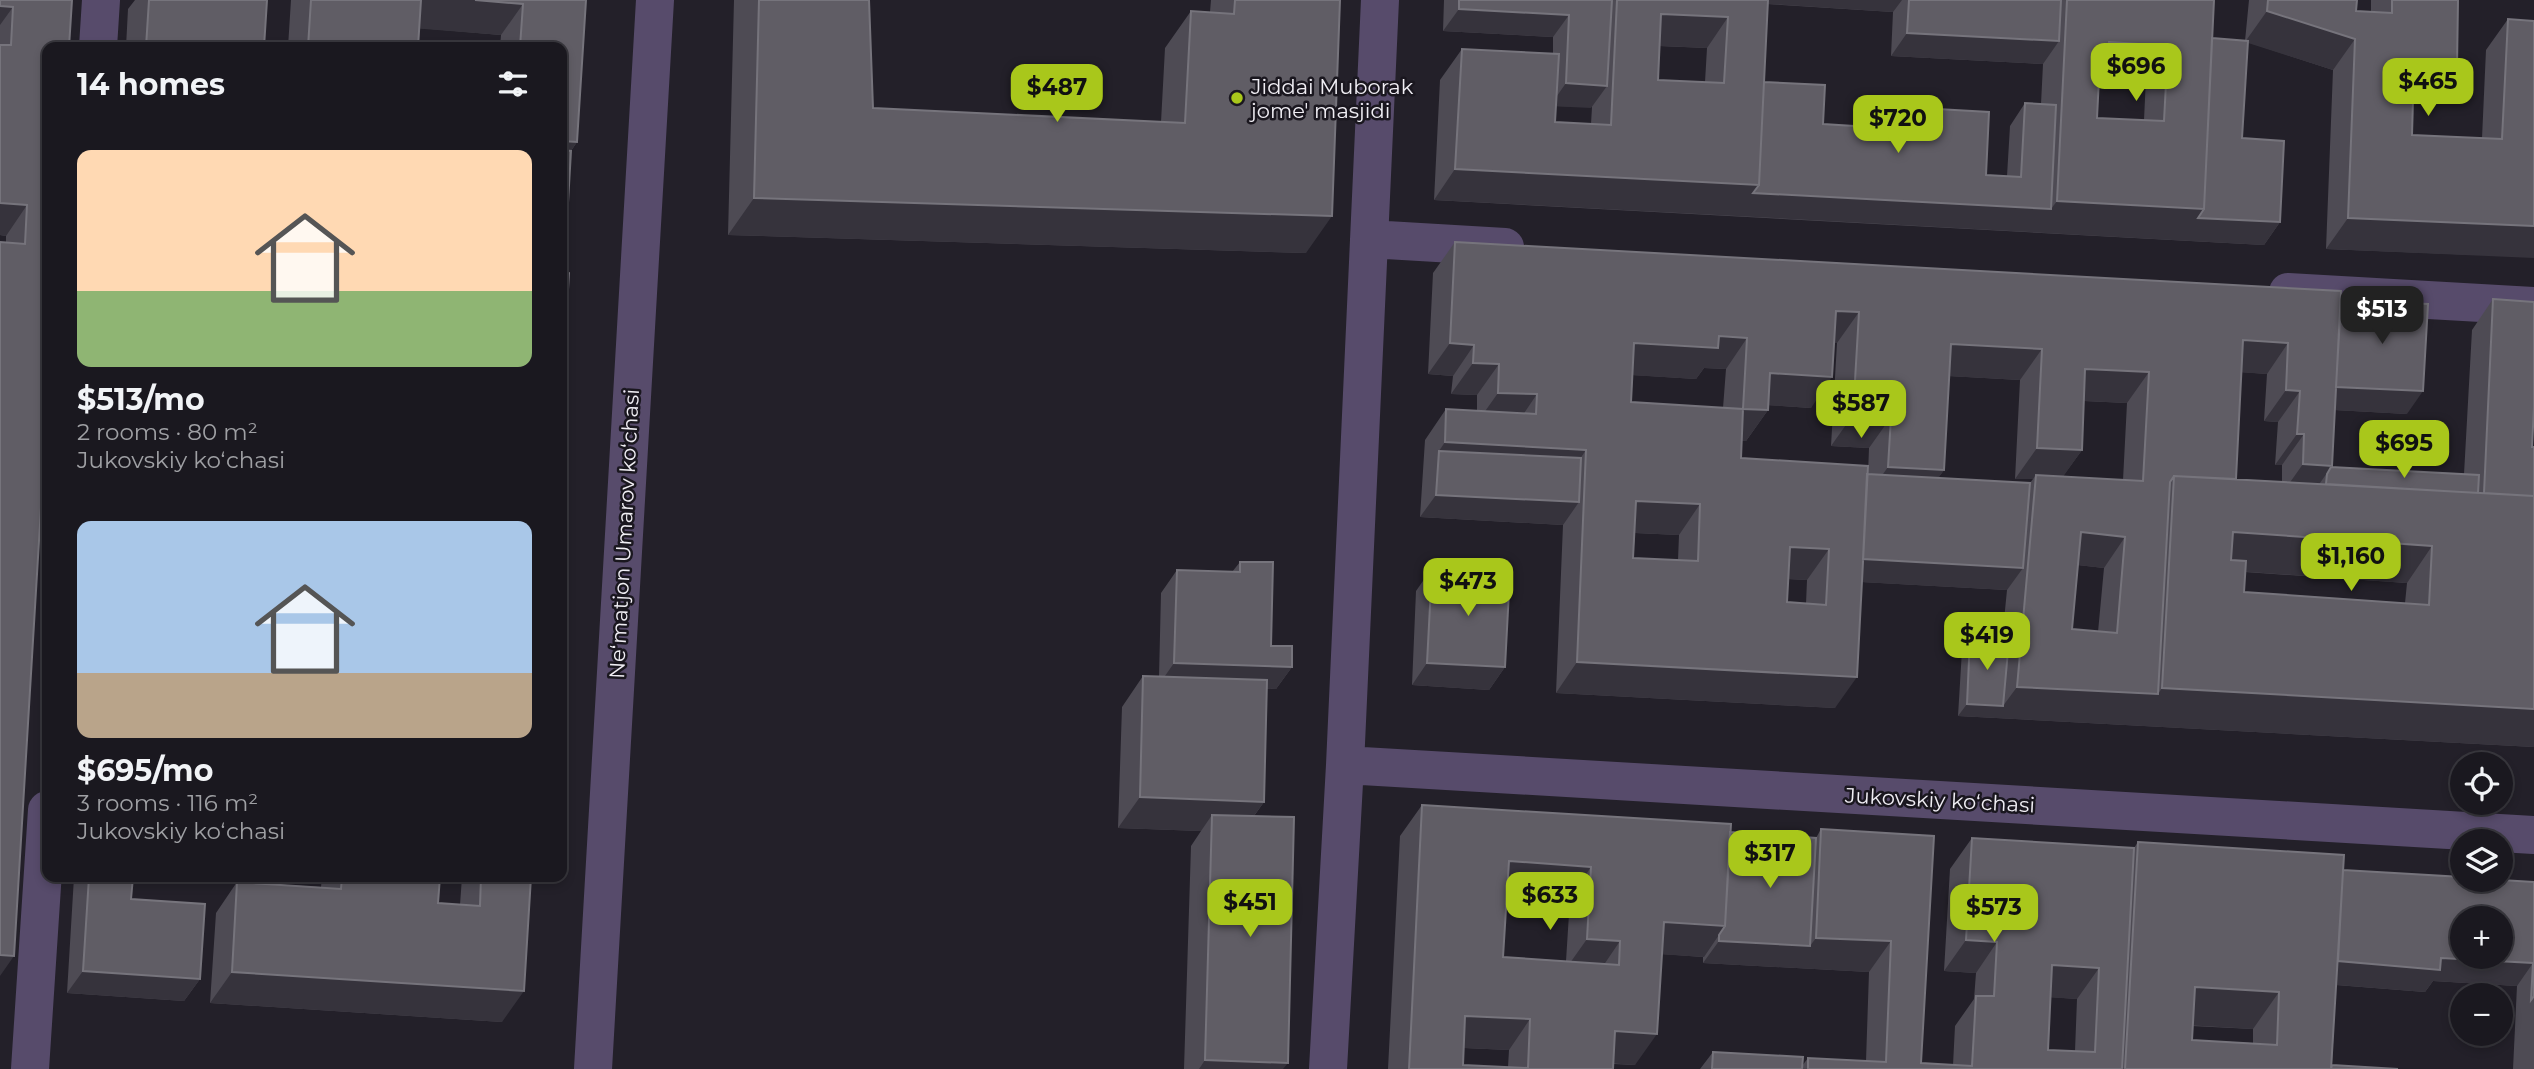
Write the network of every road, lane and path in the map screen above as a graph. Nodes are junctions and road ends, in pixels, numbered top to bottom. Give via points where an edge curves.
1 (101, 0) edge
2 (655, 0) edge
3 (1380, 0) edge
4 (98, 42) edge
5 (1369, 239) junction
6 (1535, 248) edge
7 (2257, 290) edge
8 (2534, 306) edge
9 (1345, 765) junction
10 (2534, 835) edge
11 (42, 882) edge
12 (30, 1069) edge
13 (593, 1069) edge
14 (1328, 1069) edge

1 - 4 street
2 - 13 street, Neʻmatjon Umarov koʻchasi
3 - 5 street
5 - 6 street
5 - 9 street
7 - 8 street
9 - 10 street, Jukovskiy koʻchasi
9 - 14 street
11 - 12 street

